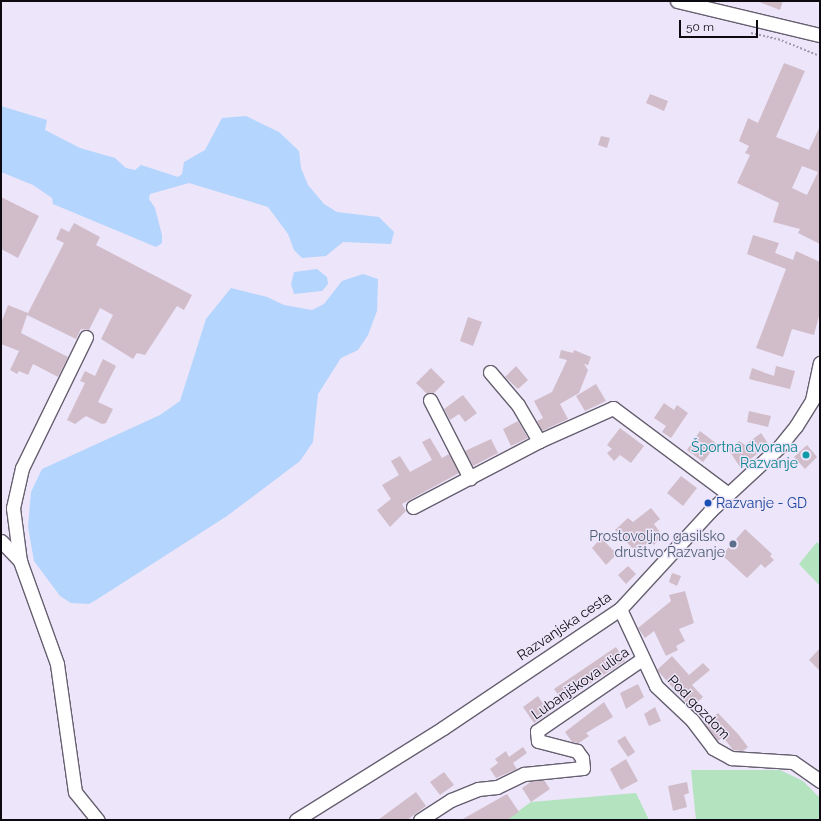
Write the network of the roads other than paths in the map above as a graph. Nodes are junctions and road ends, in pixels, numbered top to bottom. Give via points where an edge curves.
1 (677, 1) edge
2 (820, 35) edge
3 (86, 337) dead end
4 (820, 363) edge
5 (490, 372) dead end
6 (430, 400) dead end
7 (816, 406) edge
8 (539, 442) junction
9 (470, 478) junction
10 (727, 493) junction
11 (413, 507) dead end
12 (1, 541) edge
13 (20, 562) junction
14 (620, 609) junction
15 (642, 659) junction
16 (820, 781) edge
17 (98, 820) edge
18 (296, 820) edge
19 (420, 820) edge

1 - 2 street
3 - 13 street via 22,468 12,508
4 - 7 street, Razvanjska cesta
5 - 8 street via 518,405
6 - 9 street
7 - 10 street, Razvanjska cesta via 779,447
8 - 9 street
8 - 10 street via 613,408
9 - 11 street
10 - 14 street, Razvanjska cesta
12 - 13 street
13 - 17 street via 57,664 75,792
14 - 15 street, Pod gozdom via 635,635
14 - 18 street, Razvanjska cesta via 443,728
15 - 16 street, Pod gozdom via 656,686 692,720 713,748 731,758 793,762
15 - 19 street, Lubanjškova ulica via 537,731 538,741 577,751 582,758 583,768 524,774 497,787 478,789 451,800

